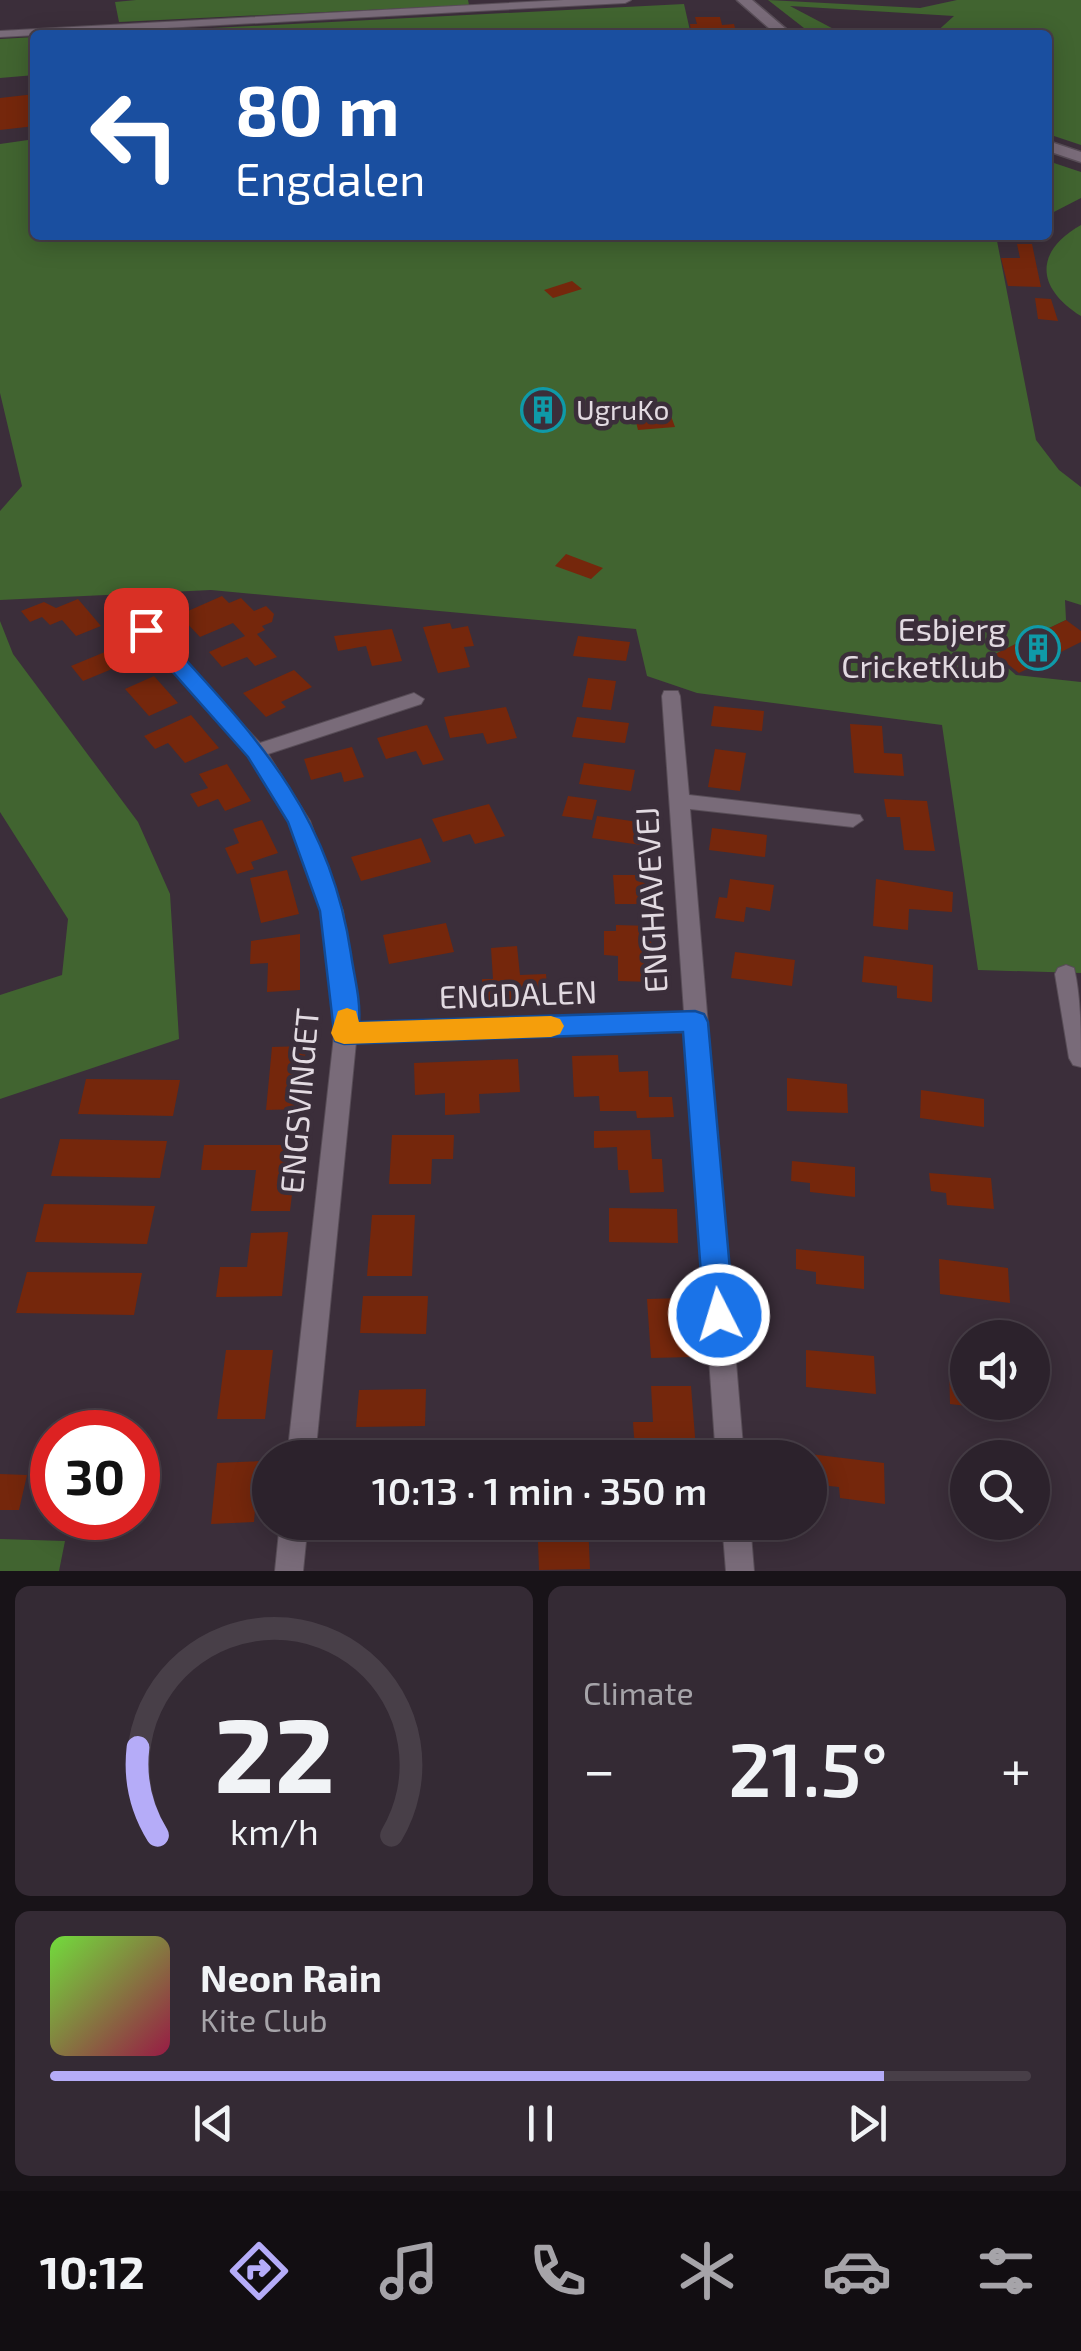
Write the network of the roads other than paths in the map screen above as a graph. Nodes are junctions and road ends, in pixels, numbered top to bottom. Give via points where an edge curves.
1 (624, 0) edge
2 (744, 0) edge
3 (73, 30) edge
4 (780, 30) edge
5 (30, 32) edge
6 (0, 34) edge
7 (1052, 147) edge
8 (1081, 157) edge
9 (146, 630) dead end
10 (671, 696) dead end
11 (414, 699) dead end
12 (256, 752) junction
13 (682, 801) junction
14 (853, 820) dead end
15 (1066, 974) dead end
16 (695, 1022) junction
17 (344, 1033) junction
18 (1081, 1058) edge
19 (303, 1440) edge
20 (729, 1440) edge
21 (292, 1540) edge
22 (737, 1540) edge
23 (289, 1571) edge
24 (740, 1571) edge

1 - 3 street
2 - 4 street
5 - 6 street
7 - 8 street
9 - 12 street, ENGSVINGET
10 - 13 street, ENGHAVEVEJ
11 - 12 street
12 - 17 street, ENGSVINGET via 300,822 332,911 348,1018
13 - 14 street
13 - 16 street, ENGHAVEVEJ
15 - 18 street
16 - 17 street, ENGDALEN
16 - 20 street, ENGHAVEVEJ
17 - 19 street, ENGSVINGET
21 - 23 street
22 - 24 street

